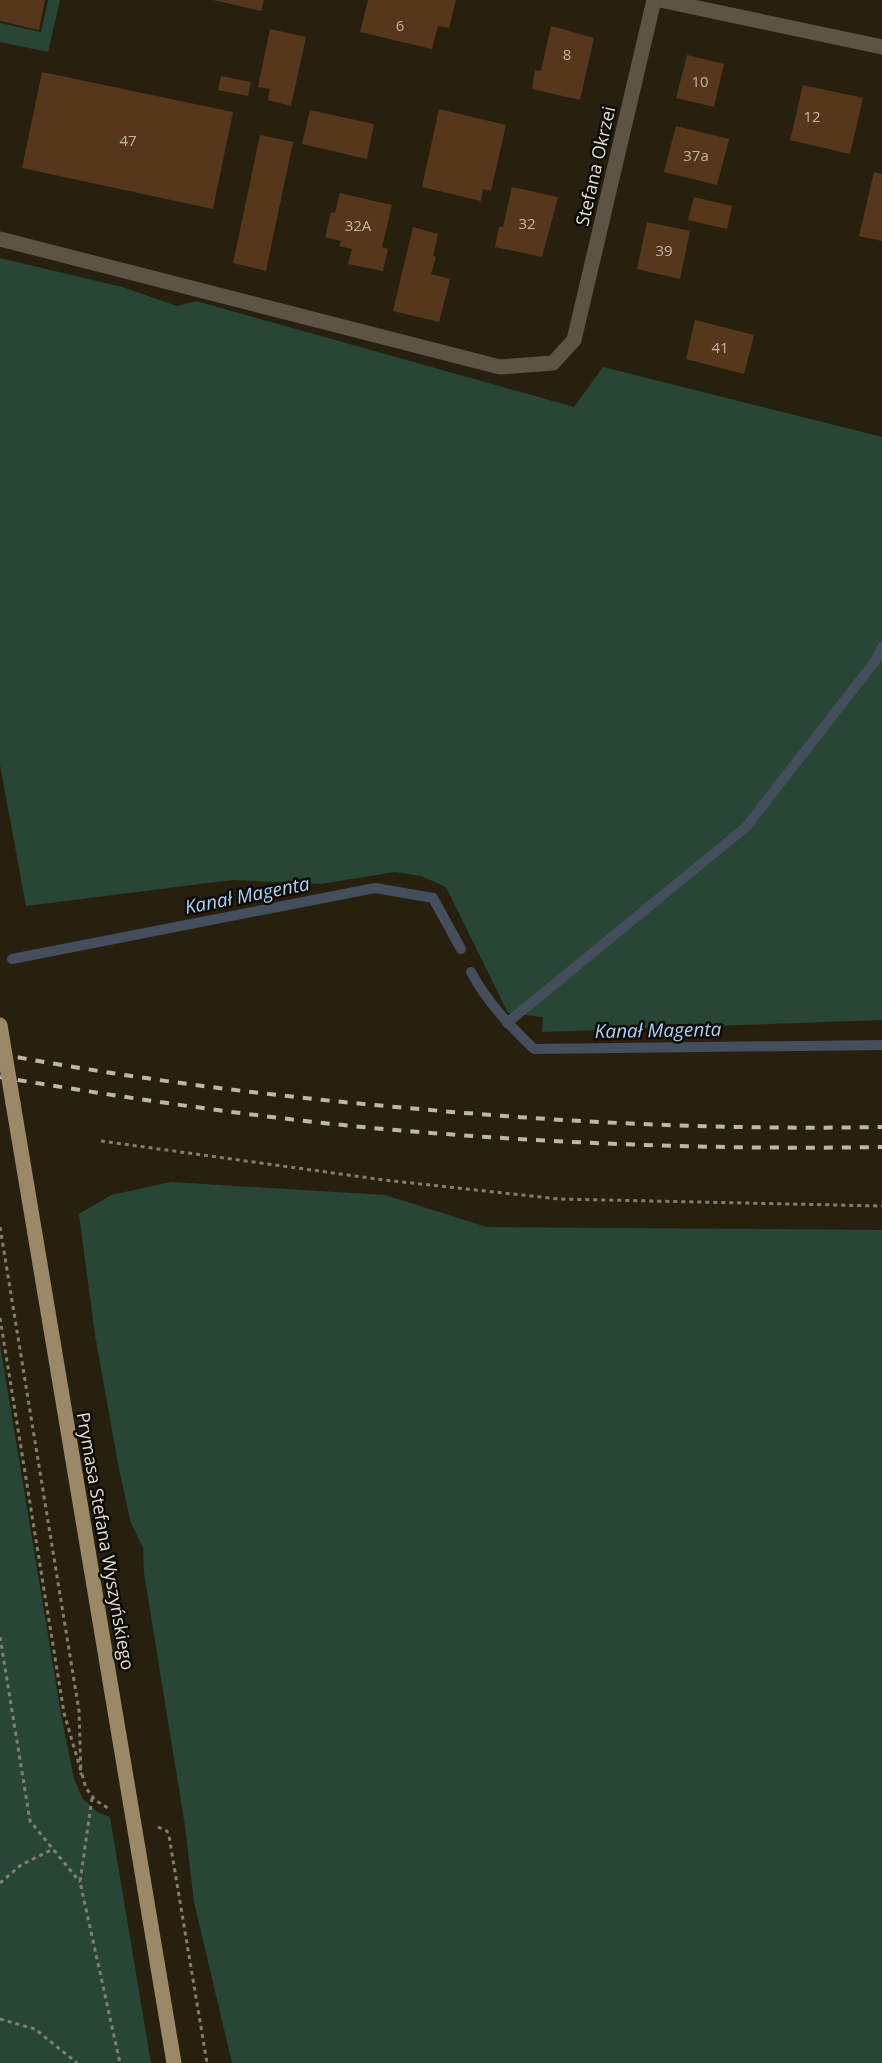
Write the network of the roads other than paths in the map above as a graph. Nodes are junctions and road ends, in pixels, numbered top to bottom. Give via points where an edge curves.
1 (654, 0) edge
2 (660, 0) edge
3 (882, 47) edge
4 (0, 239) edge
5 (0, 1025) edge
6 (174, 2063) edge

1 - 4 street, Stefana Okrzei via 574,340 553,363 500,367
2 - 3 street
5 - 6 main road, Prymasa Stefana Wyszyńskiego, bridge

